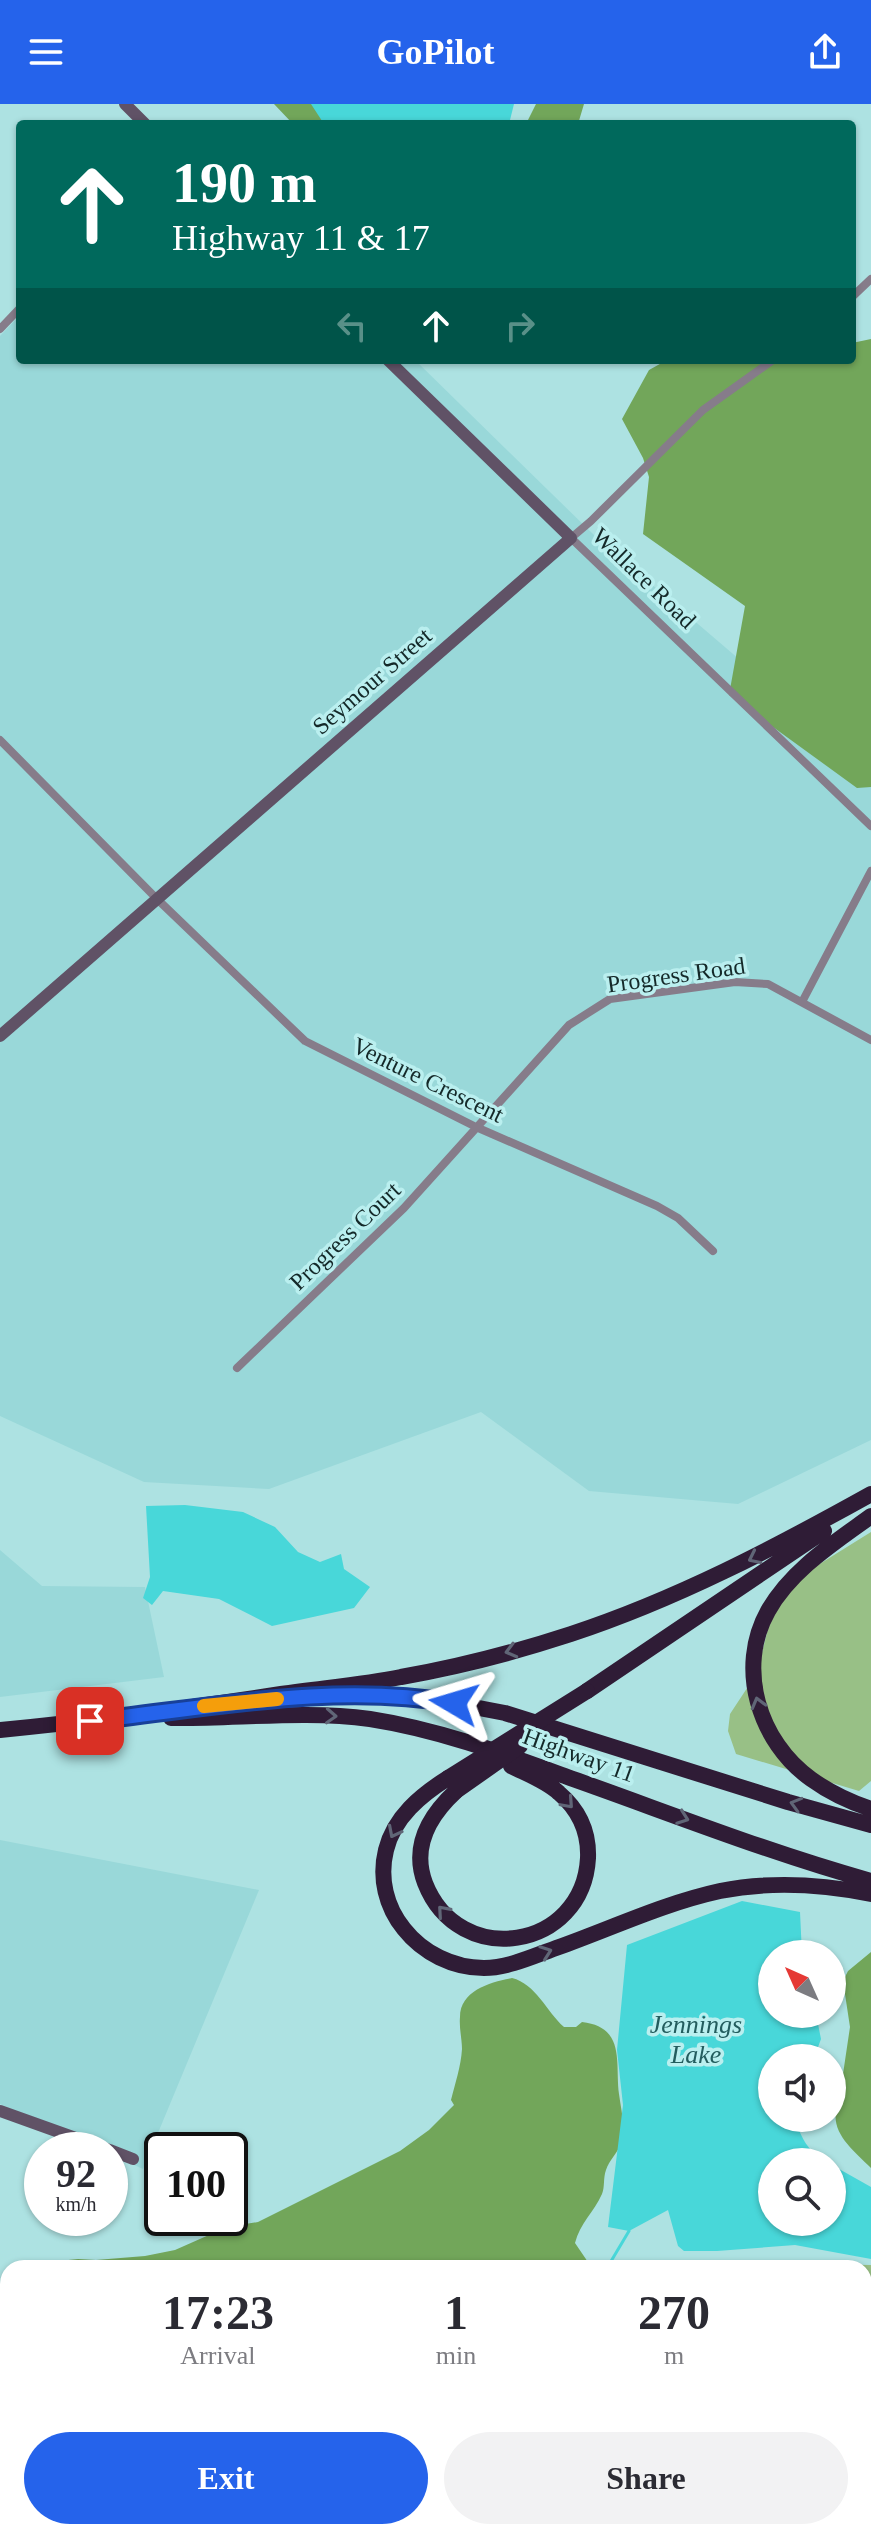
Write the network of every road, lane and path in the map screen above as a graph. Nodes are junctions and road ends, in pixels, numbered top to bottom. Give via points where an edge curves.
1 (125, 104) edge
2 (141, 120) edge
3 (871, 279) edge
4 (856, 293) edge
5 (16, 312) edge
6 (0, 329) edge
7 (392, 364) edge
8 (767, 364) edge
9 (571, 538) junction
10 (0, 740) edge
11 (871, 826) edge
12 (871, 871) edge
13 (156, 898) junction
14 (802, 1002) junction
15 (0, 1036) edge
16 (871, 1040) edge
17 (476, 1127) junction
18 (713, 1251) dead end
19 (237, 1368) dead end
20 (871, 1495) edge
21 (871, 1514) edge
22 (589, 1696) junction
23 (197, 1712) junction
24 (369, 1719) junction
25 (0, 1730) edge
26 (452, 1784) junction
27 (871, 1809) edge
28 (871, 1825) edge
29 (871, 1881) edge
30 (871, 1894) edge
31 (0, 2111) edge
32 (59, 2132) edge
33 (128, 2157) edge
34 (133, 2159) dead end

1 - 2 street
3 - 4 street
5 - 6 street
7 - 9 street, Wallace Road
8 - 9 street, Seymour Street via 703,410
9 - 11 street, Wallace Road
9 - 13 street, Seymour Street
10 - 13 street, Venture Crescent
12 - 14 street
13 - 15 street, Seymour Street
13 - 17 street, Venture Crescent via 305,1041
14 - 16 street, Progress Road
14 - 17 street, Progress Road via 768,984 735,982 610,999 569,1025
17 - 18 street, Venture Crescent via 657,1206
17 - 19 street, Progress Court via 404,1208
20 - 22 highway
20 -> 23 highway via 709,1580 570,1634 401,1677
21 - 22 highway
27 -> 21 highway via 820,1786 783,1752 758,1704 753,1664 762,1624 784,1590
22 - 26 highway, bridge
23 -> 24 highway, Highway 11
23 - 25 highway
28 -> 23 highway, Highway 11 via 477,1706 396,1696 340,1696
24 -> 26 highway via 512,1767 550,1786 569,1803 587,1836 586,1872 576,1897 549,1926 524,1937 482,1937 459,1927 434,1902 423,1877 421,1850
24 -> 29 highway, Highway 11 via 478,1745
26 -> 30 highway via 424,1794 399,1821 388,1843 383,1880 394,1915 410,1937 455,1964 482,1968 511,1963 735,1889 812,1885
31 - 32 street
33 - 34 street

